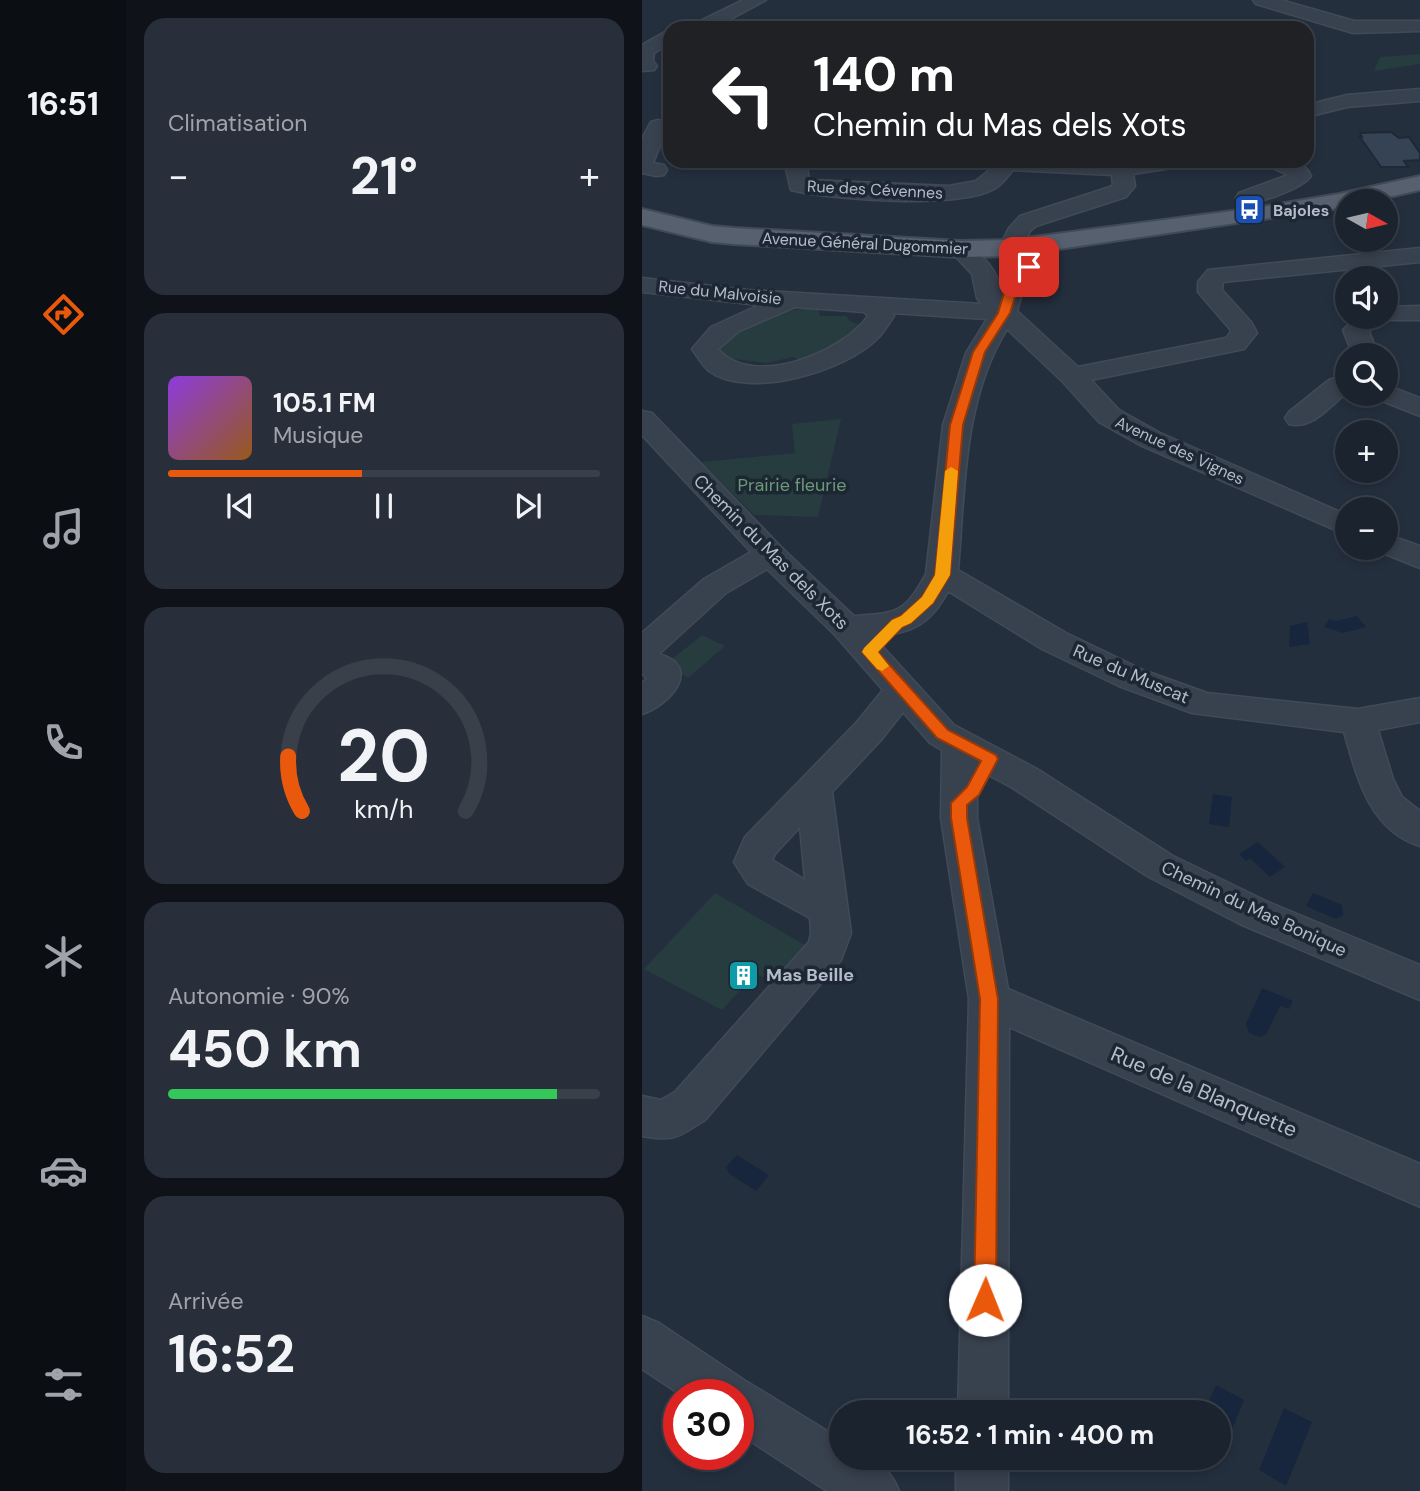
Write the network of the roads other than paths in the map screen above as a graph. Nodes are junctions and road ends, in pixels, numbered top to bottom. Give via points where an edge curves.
1 (757, 0) edge
2 (1262, 0) edge
3 (1296, 12) junction
4 (714, 21) edge
5 (1275, 21) dead end
6 (1420, 26) edge
7 (663, 39) edge
8 (663, 54) edge
9 (645, 68) edge
10 (1416, 101) edge
11 (1314, 109) edge
12 (657, 126) edge
13 (796, 168) edge
14 (1003, 168) edge
15 (1094, 168) edge
16 (1135, 168) edge
17 (1290, 168) edge
18 (656, 170) dead end
19 (1123, 170) junction
20 (1420, 183) edge
21 (1420, 190) edge
22 (1398, 194) edge
23 (1247, 198) dead end
24 (1335, 207) edge
25 (1049, 215) junction
26 (642, 217) edge
27 (642, 225) edge
28 (1069, 241) junction
29 (1011, 248) junction
30 (1044, 252) junction
31 (1420, 255) edge
32 (967, 256) junction
33 (642, 285) edge
34 (797, 300) junction
35 (871, 304) junction
36 (1004, 313) junction
37 (1420, 313) edge
38 (1398, 314) edge
39 (1072, 376) junction
40 (1335, 388) edge
41 (1398, 398) edge
42 (1420, 408) edge
43 (1299, 418) dead end
44 (642, 419) edge
45 (1335, 521) edge
46 (1398, 548) edge
47 (773, 556) junction
48 (1420, 558) edge
49 (736, 573) junction
50 (942, 575) junction
51 (897, 624) junction
52 (846, 627) junction
53 (642, 651) edge
54 (870, 652) junction
55 (642, 661) edge
56 (912, 699) junction
57 (642, 702) edge
58 (1420, 710) edge
59 (1358, 721) junction
60 (975, 751) junction
61 (1024, 778) junction
62 (814, 791) junction
63 (966, 797) junction
64 (1420, 832) edge
65 (828, 910) junction
66 (1420, 983) edge
67 (989, 999) junction
68 (642, 1116) edge
69 (1420, 1186) edge
70 (642, 1340) edge
71 (701, 1379) edge
72 (983, 1400) edge
73 (754, 1413) edge
74 (982, 1470) edge
75 (873, 1491) edge
76 (982, 1491) edge

1 - 4 street
2 - 3 street
3 - 5 street
3 - 6 street via 1373,29
7 - 9 street via 645,51
8 - 9 street
10 - 11 street via 1347,101
12 - 18 street via 642,163
13 - 14 street, Rue des Cévennes via 799,185 806,187 953,194 982,187
15 - 19 street
16 - 19 street
17 - 23 street via 1300,176
19 - 25 street via 1124,186 1118,192
20 - 28 main road, Avenue Général Dugommier via 1340,201
21 - 22 main road
24 - 30 main road, Avenue Général Dugommier
25 - 28 street via 1044,227 1047,234
25 - 29 street via 1028,221
26 - 29 main road, Avenue Général Dugommier via 734,236
27 - 32 main road, Avenue Général Dugommier via 728,243
28 - 29 main road, Avenue Général Dugommier
30 - 32 main road, Avenue Général Dugommier
30 - 36 street via 1010,293
31 - 39 street via 1217,275 1208,286 1210,292 1244,333 1235,344
32 - 36 street, Avenue des Vignes via 983,269 990,285 989,298
33 - 34 street, Rue du Malvoisie
34 - 35 street, Rue du Malvoisie
34 - 35 street, Rue du Malvoisie via 711,338 705,349 709,360 734,371 767,374 833,358 876,327 881,316
35 - 36 street, Rue du Malvoisie
36 - 39 street, Avenue des Vignes
36 - 50 street via 979,352 957,425
37 - 38 street
39 - 45 street, Avenue des Vignes via 1109,416 1150,439
40 - 43 street
41 - 42 street
44 - 47 street, Chemin du Mas dels Xots
46 - 48 street
47 - 49 street
47 - 49 street via 743,559
47 - 52 street, Chemin du Mas dels Xots
49 - 53 street
50 - 51 street via 928,600
50 - 59 street, Rue du Muscat via 1054,640 1131,678 1192,701 1282,716
51 - 52 street
51 - 54 street
52 - 54 street, Chemin du Mas dels Xots
54 - 56 street, Chemin du Mas dels Xots
55 - 57 street via 663,672 664,682
56 - 60 street, Chemin du Mas dels Xots via 942,734
56 - 62 street via 869,731
58 - 59 street, Rue du Muscat
59 - 64 street via 1388,806
60 - 61 street, Chemin du Mas dels Xots
60 - 63 street
61 - 63 street
61 - 66 street, Chemin du Mas Bonique via 1160,866 1254,913
62 - 65 street
62 - 65 street via 770,833 753,862 761,874
63 - 67 street via 959,818
65 - 68 street via 831,933 827,949 690,1107 666,1121
67 - 69 street, Rue de la Blanquette
67 - 72 street
70 - 71 street
73 - 75 street
74 - 76 street

